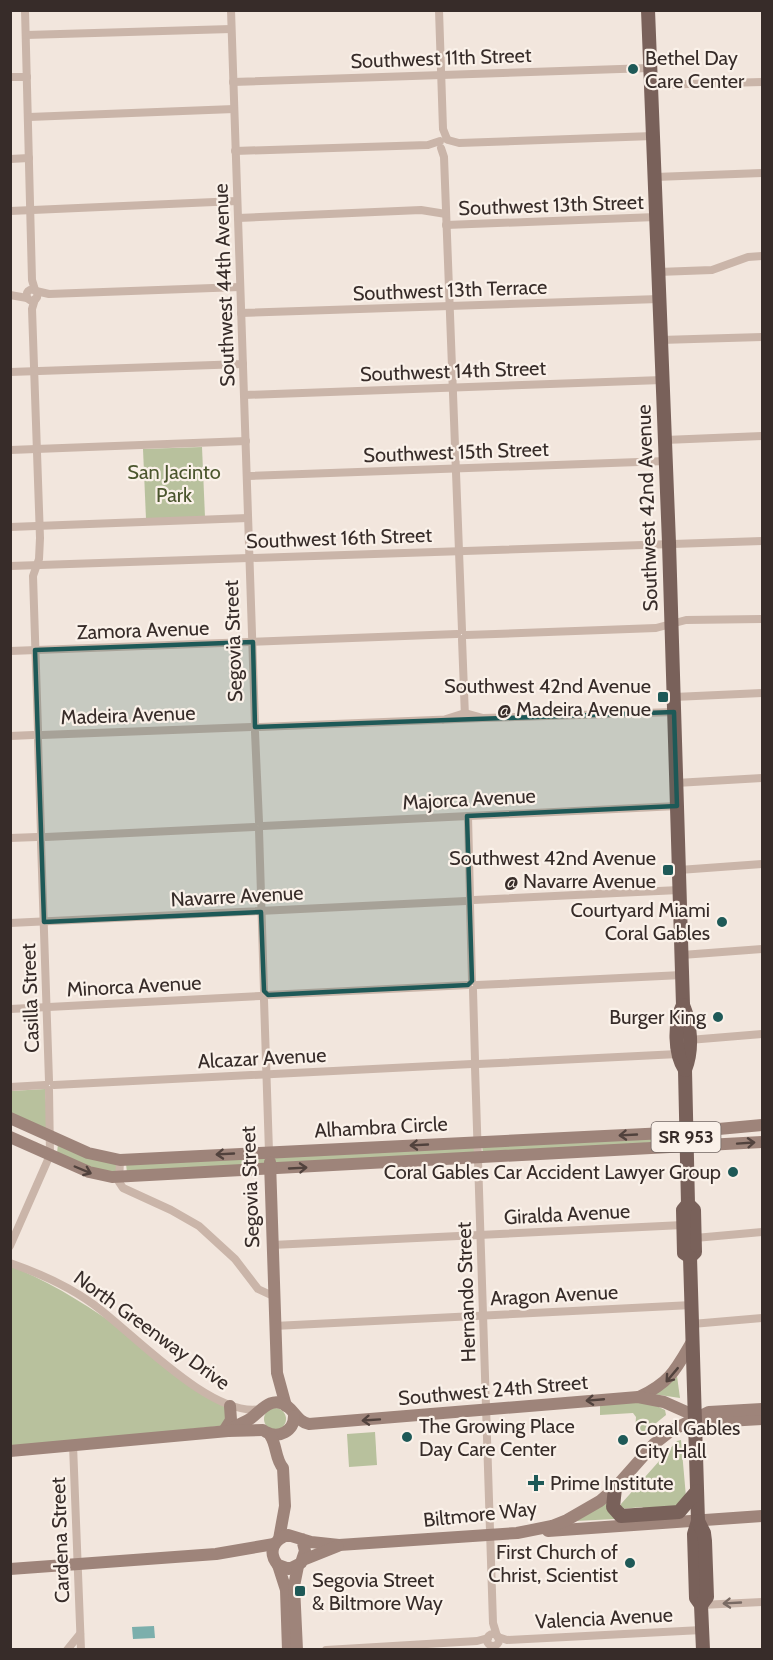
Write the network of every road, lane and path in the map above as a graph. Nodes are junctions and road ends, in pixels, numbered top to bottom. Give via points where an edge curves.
1 (25, 10) edge
2 (231, 10) edge
3 (439, 10) edge
4 (648, 10) edge
5 (231, 29) junction
6 (26, 35) junction
7 (650, 68) junction
8 (441, 75) junction
9 (10, 77) edge
10 (27, 77) junction
11 (233, 82) junction
12 (762, 82) edge
13 (651, 85) junction
14 (234, 110) junction
15 (29, 117) junction
16 (653, 136) junction
17 (444, 145) junction
18 (235, 151) junction
19 (29, 158) junction
20 (10, 159) edge
21 (762, 173) edge
22 (655, 177) junction
23 (237, 201) junction
24 (30, 210) junction
25 (10, 211) edge
26 (446, 214) junction
27 (656, 217) junction
28 (238, 218) junction
29 (446, 225) junction
30 (762, 256) edge
31 (658, 272) junction
32 (240, 287) junction
33 (14, 295) edge
34 (32, 295) junction
35 (659, 299) junction
36 (450, 306) junction
37 (241, 313) junction
38 (762, 337) edge
39 (660, 340) junction
40 (243, 364) junction
41 (34, 371) junction
42 (10, 372) edge
43 (662, 380) junction
44 (453, 388) junction
45 (244, 395) junction
46 (762, 436) edge
47 (665, 440) junction
48 (246, 441) junction
49 (36, 449) junction
50 (10, 450) edge
51 (666, 461) junction
52 (456, 469) junction
53 (247, 476) junction
54 (248, 518) junction
55 (40, 526) junction
56 (10, 527) edge
57 (762, 541) edge
58 (669, 543) junction
59 (459, 550) junction
60 (250, 557) junction
61 (36, 565) junction
62 (10, 566) edge
63 (762, 619) edge
64 (671, 624) junction
65 (462, 635) junction
66 (253, 642) junction
67 (35, 650) junction
68 (10, 651) edge
69 (762, 693) edge
70 (674, 697) junction
71 (674, 712) junction
72 (465, 716) junction
73 (255, 727) junction
74 (38, 735) junction
75 (10, 736) edge
76 (762, 778) edge
77 (676, 783) junction
78 (677, 806) junction
79 (468, 816) junction
80 (259, 826) junction
81 (41, 837) junction
82 (10, 838) edge
83 (762, 864) edge
84 (678, 870) junction
85 (679, 890) junction
86 (470, 901) junction
87 (261, 911) junction
88 (44, 922) junction
89 (10, 923) edge
90 (762, 949) edge
91 (682, 956) junction
92 (682, 975) junction
93 (472, 985) junction
94 (264, 996) junction
95 (47, 1007) junction
96 (10, 1008) edge
97 (680, 1011) junction
98 (762, 1034) edge
99 (689, 1040) junction
100 (678, 1053) junction
101 (475, 1064) junction
102 (685, 1070) junction
103 (266, 1074) junction
104 (49, 1085) junction
105 (10, 1087) edge
106 (10, 1118) edge
107 (762, 1125) edge
108 (686, 1132) junction
109 (10, 1137) edge
110 (51, 1137) junction
111 (478, 1142) junction
112 (762, 1142) edge
113 (687, 1147) junction
114 (269, 1152) junction
115 (50, 1155) junction
116 (478, 1158) junction
117 (120, 1160) junction
118 (270, 1169) junction
119 (121, 1176) junction
120 (686, 1207) junction
121 (683, 1225) junction
122 (762, 1232) edge
123 (480, 1235) junction
124 (695, 1238) junction
125 (272, 1245) junction
126 (10, 1246) edge
127 (690, 1257) junction
128 (10, 1263) edge
129 (273, 1292) junction
130 (692, 1305) junction
131 (483, 1315) junction
132 (762, 1318) edge
133 (692, 1324) junction
134 (274, 1326) junction
135 (693, 1340) junction
136 (277, 1373) junction
137 (638, 1397) junction
138 (486, 1409) junction
139 (762, 1409) edge
140 (290, 1411) junction
141 (255, 1417) junction
142 (695, 1418) junction
143 (762, 1419) edge
144 (226, 1431) junction
145 (288, 1431) junction
146 (73, 1446) junction
147 (10, 1451) edge
148 (283, 1468) junction
149 (615, 1488) junction
150 (697, 1491) junction
151 (285, 1506) junction
152 (762, 1516) edge
153 (698, 1521) junction
154 (517, 1533) junction
155 (490, 1535) junction
156 (299, 1538) junction
157 (276, 1542) junction
158 (339, 1545) junction
159 (242, 1551) junction
160 (276, 1563) junction
161 (301, 1563) junction
162 (78, 1564) junction
163 (10, 1569) edge
164 (762, 1602) edge
165 (701, 1605) junction
166 (702, 1630) junction
167 (80, 1634) junction
168 (494, 1642) edge
169 (67, 1650) edge
170 (81, 1650) edge
171 (288, 1650) edge
172 (297, 1650) edge
173 (326, 1650) edge
174 (703, 1650) edge

1 - 6 street
2 - 5 street, Southwest 44th Avenue
3 - 8 street
4 - 7 main road, Southwest 42nd Avenue / SR 953
5 - 6 street
5 - 11 street, Southwest 44th Avenue
6 - 10 street
7 - 8 street, Southwest 11th Street
7 - 13 main road, Southwest 42nd Avenue / SR 953
8 - 11 street, Southwest 11th Street
8 - 17 street
9 - 10 street
10 - 15 street
11 - 14 street, Southwest 44th Avenue
12 - 13 street
13 - 16 main road, Southwest 42nd Avenue / SR 953
14 - 15 street
14 - 18 street, Southwest 44th Avenue
15 - 19 street
16 - 17 street
16 - 22 main road, Southwest 42nd Avenue / SR 953
17 - 18 street
17 - 26 street
18 - 23 street, Southwest 44th Avenue
19 - 20 street
19 - 24 street
21 - 22 street, Southwest 13th Street
22 - 27 main road, Southwest 42nd Avenue / SR 953
23 - 24 street
23 - 28 street, Southwest 44th Avenue
24 - 25 street
24 - 34 street
26 - 28 street, Southwest 13th Street via 421,210
26 - 29 street
27 - 29 street, Southwest 13th Street
27 - 31 main road, Southwest 42nd Avenue / SR 953
28 - 32 street, Southwest 44th Avenue
29 - 36 street
30 - 31 street via 712,270
31 - 35 main road, Southwest 42nd Avenue / SR 953
32 - 34 street
32 - 37 street, Southwest 44th Avenue
33 - 34 street
34 - 41 street, Casilla Street
35 - 36 street, Southwest 13th Terrace
35 - 39 main road, Southwest 42nd Avenue / SR 953
36 - 37 street, Southwest 13th Terrace
36 - 44 street
37 - 40 street, Southwest 44th Avenue
38 - 39 street
39 - 43 main road, Southwest 42nd Avenue / SR 953
40 - 41 street
40 - 45 street, Southwest 44th Avenue
41 - 42 street
41 - 49 street, Casilla Street
43 - 44 street, Southwest 14th Street
43 - 47 main road, Southwest 42nd Avenue / SR 953
44 - 45 street, Southwest 14th Street
44 - 52 street
45 - 48 street, Southwest 44th Avenue
46 - 47 street
47 - 51 main road, Southwest 42nd Avenue / SR 953
48 - 49 street
48 - 53 street, Southwest 44th Avenue
49 - 50 street
49 - 55 street, Casilla Street
51 - 52 street, Southwest 15th Street
51 - 58 main road, Southwest 42nd Avenue / SR 953
52 - 53 street, Southwest 15th Street
52 - 59 street
53 - 54 street, Southwest 44th Avenue
54 - 55 street
54 - 60 street, Southwest 44th Avenue
55 - 56 street
55 - 61 street, Casilla Street
57 - 58 street, Southwest 16th Street
58 - 59 street, Southwest 16th Street
58 - 64 main road, Southwest 42nd Avenue / SR 953
59 - 60 street, Southwest 16th Street
59 - 65 street
60 - 61 street, Southwest 16th Street
60 - 66 street, Segovia Street
61 - 62 street, Southwest 16th Street
61 - 67 street, Casilla Street
63 - 64 street, Zamora Avenue via 686,620
64 - 65 street, Zamora Avenue via 656,628
64 - 70 main road, Southwest 42nd Avenue / SR 953
65 - 66 street, Zamora Avenue
65 - 72 street
66 - 67 street, Zamora Avenue
66 - 73 street, Segovia Street
67 - 68 street, Zamora Avenue
67 - 74 street, Casilla Street
69 - 70 street
70 - 71 main road, Southwest 42nd Avenue / SR 953
71 - 72 street
71 - 77 main road, Southwest 42nd Avenue / SR 953
72 - 73 street, Madeira Avenue
73 - 74 street, Madeira Avenue
73 - 80 street, Segovia Street
74 - 75 street, Madeira Avenue
74 - 81 street, Casilla Street
76 - 77 street
77 - 78 main road, Southwest 42nd Avenue / SR 953
78 - 79 street, Majorca Avenue
78 - 84 main road, Southwest 42nd Avenue / SR 953
79 - 80 street, Majorca Avenue
79 - 86 street, Hernando Street
80 - 81 street, Majorca Avenue
80 - 87 street, Segovia Street
81 - 82 street, Majorca Avenue
81 - 88 street, Casilla Street
83 - 84 street
84 - 85 main road, Southwest 42nd Avenue / SR 953
85 - 86 street, Navarre Avenue
85 - 91 main road, Southwest 42nd Avenue / SR 953
86 - 87 street, Navarre Avenue
86 - 93 street, Hernando Street
87 - 88 street, Navarre Avenue
87 - 94 street, Segovia Street
88 - 89 street, Navarre Avenue
88 - 95 street, Casilla Street
90 - 91 street
91 - 92 main road, Southwest 42nd Avenue / SR 953
92 - 93 street, Minorca Avenue
92 - 97 main road, Southwest 42nd Avenue / SR 953
93 - 94 street, Minorca Avenue
93 - 101 street, Hernando Street
94 - 95 street, Minorca Avenue
94 - 103 street, Segovia Street
95 - 96 street, Minorca Avenue
95 - 104 street, Casilla Street
97 - 99 main road, Southwest 42nd Avenue / SR 953 via 688,1018
97 - 100 main road, Southwest 42nd Avenue / SR 953
98 - 99 street
99 - 102 main road, Southwest 42nd Avenue / SR 953 via 690,1058
100 - 101 street, Alcazar Avenue
100 - 102 main road, Southwest 42nd Avenue / SR 953
101 - 103 street, Alcazar Avenue
101 - 111 street, Hernando Street
102 - 108 main road, Southwest 42nd Avenue / SR 953
103 - 104 street, Alcazar Avenue
103 - 114 street, Segovia Street
104 - 105 street, Alcazar Avenue
104 - 110 street, Casilla Street
106 - 110 street, Alhambra Circle
107 - 108 street, Alhambra Circle
108 -> 111 street, Alhambra Circle
108 - 113 main road, Southwest 42nd Avenue / SR 953
109 - 115 street, Alhambra Circle
110 - 115 street, Casilla Street
110 - 117 street, Alhambra Circle via 94,1156
111 -> 114 street, Alhambra Circle
111 - 116 street, Hernando Street
113 -> 112 street, Alhambra Circle
113 - 116 street, Alhambra Circle
113 - 120 main road, Southwest 42nd Avenue / SR 953
114 -> 117 street, Alhambra Circle
114 - 118 street, Segovia Street
115 -> 119 street, Alhambra Circle via 95,1174
115 - 126 street, Casilla Street
118 -> 116 street, Alhambra Circle
116 - 123 street, Hernando Street
117 - 119 street
118 - 119 street, Alhambra Circle
118 - 125 street, Segovia Street
119 - 129 street via 121,1185 199,1227 257,1285
120 - 121 main road, Southwest 42nd Avenue / SR 953
120 - 124 main road, Southwest 42nd Avenue / SR 953 via 694,1210
121 - 123 street, Giralda Avenue
121 - 127 main road, Southwest 42nd Avenue / SR 953 via 684,1253
122 - 124 street
123 - 125 street, Giralda Avenue
123 - 131 street, Hernando Street
124 - 127 main road, Southwest 42nd Avenue / SR 953 via 695,1252
125 - 129 street, Segovia Street
127 - 130 main road, Southwest 42nd Avenue / SR 953
128 - 141 street, North Greenway Drive via 85,1299 183,1378
129 - 134 street, Segovia Street
130 - 131 street, Aragon Avenue
130 - 133 main road, Southwest 42nd Avenue / SR 953
131 - 134 street, Aragon Avenue
131 - 138 street, Hernando Street
132 - 133 street
133 - 135 main road, Southwest 42nd Avenue / SR 953
134 - 136 street, Segovia Street
135 -> 137 street via 674,1374
135 - 142 main road, Southwest 42nd Avenue / SR 953
136 - 140 street, Segovia Street
136 - 141 street, Segovia Street
137 -> 138 street, Southwest 24th Street
137 - 142 street, Southwest 24th Street via 663,1402
138 -> 140 street, Southwest 24th Street via 314,1424 303,1423
138 - 155 street, Hernando Street
139 - 142 street, Biltmore Way via 709,1412
140 - 141 street, Southwest 24th Street
140 - 145 street via 293,1425
141 - 144 street
141 - 144 street, Segovia Street via 231,1420
141 - 145 street
141 - 148 street via 277,1445
142 - 143 street via 709,1422
142 - 149 street, Biltmore Way via 660,1438
142 - 150 main road, Southwest 42nd Avenue / SR 953
144 - 146 street
145 - 148 street
146 - 147 street
146 - 162 street, Cardena Street
148 - 151 street
149 - 150 main road via 613,1507 621,1516 679,1512
149 - 154 street, Biltmore Way via 567,1520
150 - 153 main road, Southwest 42nd Avenue / SR 953
151 - 156 street
151 - 157 street
152 - 153 street
153 - 154 street
153 - 165 main road, Southwest 42nd Avenue / SR 953 via 694,1534 696,1598
154 - 155 street, Biltmore Way
155 - 158 street, Biltmore Way
155 - 168 street, Hernando Street
156 - 157 street via 288,1535
156 - 158 street, Biltmore Way
156 - 161 street via 305,1548
157 - 159 street
157 - 160 street
158 - 161 street, Biltmore Way
159 - 160 street
159 - 162 street
160 - 161 street via 287,1569
160 - 171 street via 286,1590
161 - 172 street via 294,1586
162 - 163 street
162 - 167 street, Cardena Street
164 -> 165 street, Valencia Avenue
165 - 166 main road, Southwest 42nd Avenue / SR 953
166 - 168 street, Valencia Avenue
166 - 174 main road, Southwest 42nd Avenue / SR 953
167 - 169 street
167 - 170 street, Cardena Street
168 - 173 street, Valencia Avenue

